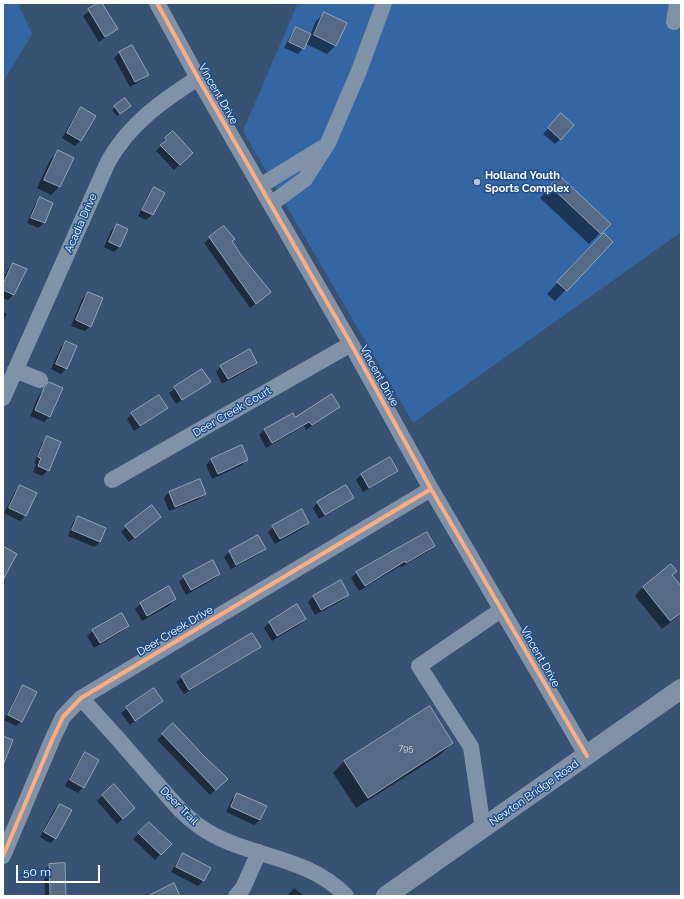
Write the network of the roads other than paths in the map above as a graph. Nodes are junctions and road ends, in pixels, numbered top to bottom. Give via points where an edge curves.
1 (157, 3) edge
2 (384, 3) edge
3 (676, 3) edge
4 (674, 22) dead end
5 (198, 78) junction
6 (328, 143) junction
7 (260, 186) junction
8 (271, 204) junction
9 (351, 344) junction
10 (16, 370) junction
11 (40, 380) dead end
12 (3, 398) edge
13 (112, 480) dead end
14 (431, 489) junction
15 (502, 610) junction
16 (681, 689) edge
17 (81, 698) junction
18 (587, 756) junction
19 (483, 829) junction
20 (258, 852) junction
21 (3, 856) edge
22 (236, 896) edge
23 (346, 896) edge
24 (386, 896) edge

1 - 5 street, Vincent Drive
2 - 6 street
3 - 4 street
5 - 7 street, Vincent Drive
5 - 10 street, Acadia Drive via 136,123 116,147
6 - 7 street via 317,153
6 - 8 street via 305,179
7 - 8 street, Vincent Drive
8 - 9 street, Vincent Drive
9 - 13 street, Deer Creek Court
9 - 14 street, Vincent Drive
10 - 11 street
10 - 12 street, Acadia Drive
14 - 15 street, Vincent Drive
14 - 17 street, Deer Creek Drive
15 - 18 street, Vincent Drive
15 - 19 street via 419,666 471,747
16 - 18 main road, Newton Bridge Road
17 - 20 street, Deer Trail via 198,826
17 - 21 street, Deer Creek Drive via 63,717
18 - 19 main road, Newton Bridge Road
19 - 24 main road, Newton Bridge Road
20 - 22 street via 243,888
20 - 23 street, Deer Trail via 310,870 339,888

